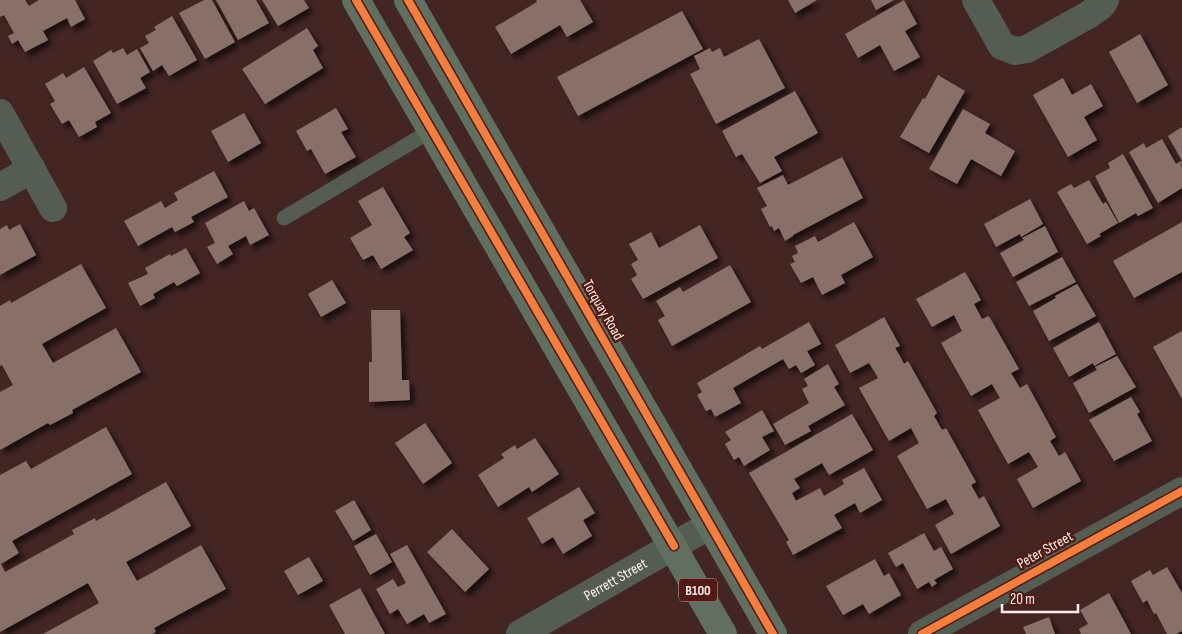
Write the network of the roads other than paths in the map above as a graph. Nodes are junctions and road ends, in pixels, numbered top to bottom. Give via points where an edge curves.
1 (356, 0) edge
2 (408, 0) edge
3 (980, 0) edge
4 (1105, 0) edge
5 (0, 114) edge
6 (432, 130) junction
7 (32, 169) junction
8 (0, 187) edge
9 (53, 208) dead end
10 (284, 218) dead end
11 (1182, 491) edge
12 (710, 525) junction
13 (674, 546) junction
14 (520, 634) edge
15 (723, 634) edge
16 (773, 634) edge
17 (922, 634) edge

1 - 6 main road, B100
2 - 12 main road, Torquay Road / B100
3 - 4 street via 1002,46 1015,51 1027,49 1088,15
5 - 7 street
6 - 10 lane
6 - 13 main road, B100
7 - 8 street
7 - 9 street
11 - 17 street, Peter Street
12 - 13 street, Perrett Street
12 - 16 main road, Torquay Road / B100
13 - 14 street, Perrett Street
13 - 15 main road, B100

